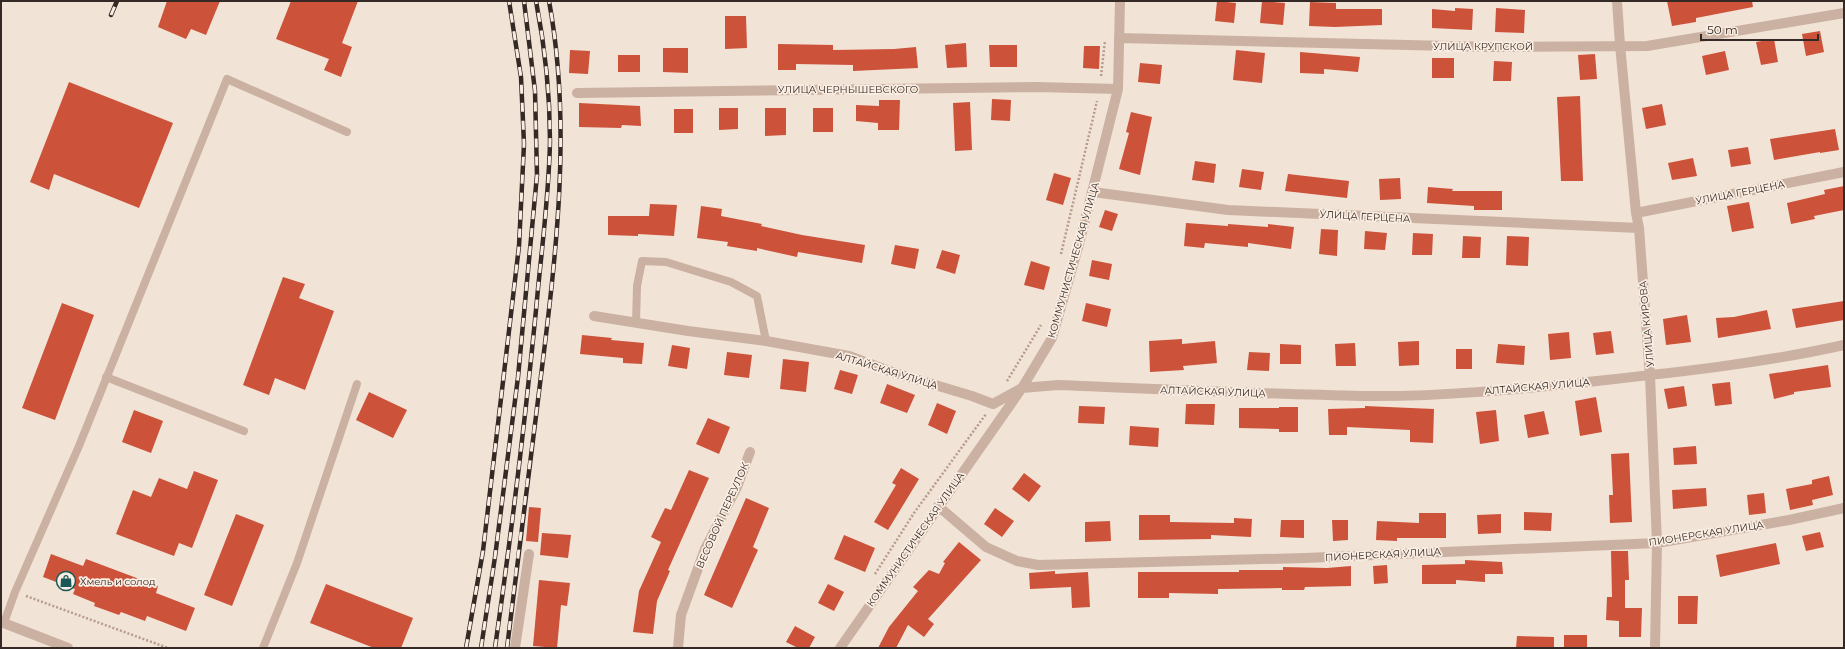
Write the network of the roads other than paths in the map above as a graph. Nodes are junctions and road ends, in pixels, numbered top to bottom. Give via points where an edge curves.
1 (1120, 1) edge
2 (1617, 1) edge
3 (1844, 13) edge
4 (1119, 38) junction
5 (1620, 45) junction
6 (1118, 89) junction
7 (577, 93) dead end
8 (348, 132) dead end
9 (1844, 172) edge
10 (1093, 192) junction
11 (1636, 213) junction
12 (1638, 228) junction
13 (594, 316) dead end
14 (636, 323) junction
15 (766, 341) junction
16 (1844, 345) edge
17 (1650, 376) junction
18 (106, 377) junction
19 (357, 384) dead end
20 (1022, 388) junction
21 (244, 431) dead end
22 (750, 452) dead end
23 (938, 506) junction
24 (1844, 508) edge
25 (1657, 542) junction
26 (529, 554) dead end
27 (3, 623) edge
28 (68, 648) edge
29 (263, 648) edge
30 (515, 648) edge
31 (678, 648) edge
32 (840, 648) edge
33 (1655, 648) edge

1 - 4 street, КОММУНИСТИЧЕСКАЯ УЛИЦА
2 - 5 street, УЛИЦА КИРОВА
3 - 5 street, УЛИЦА КРУПСКОЙ via 1647,46
4 - 5 street, УЛИЦА КРУПСКОЙ via 1492,47
4 - 6 street, КОММУНИСТИЧЕСКАЯ УЛИЦА
5 - 11 street, УЛИЦА КИРОВА
6 - 7 street, УЛИЦА ЧЕРНЫШЕВСКОГО via 1035,87
6 - 10 street, КОММУНИСТИЧЕСКАЯ УЛИЦА
8 - 18 lane via 227,79
9 - 11 street, УЛИЦА ГЕРЦЕНА
10 - 12 street, УЛИЦА ГЕРЦЕНА via 1228,210
10 - 20 street, КОММУНИСТИЧЕСКАЯ УЛИЦА via 1052,338
11 - 12 street, УЛИЦА КИРОВА
12 - 17 street, УЛИЦА КИРОВА
13 - 14 street, АЛТАЙСКАЯ УЛИЦА
14 - 15 street, АЛТАЙСКАЯ УЛИЦА
14 - 15 lane via 637,286 642,262 666,262 731,282 757,296
15 - 20 street, АЛТАЙСКАЯ УЛИЦА via 849,356 993,404
16 - 17 street, АЛТАЙСКАЯ УЛИЦА via 1787,358
17 - 20 street, АЛТАЙСКАЯ УЛИЦА via 1562,385 1365,396 1058,385
17 - 25 street, УЛИЦА КИРОВА
18 - 21 lane
18 - 27 lane
19 - 29 lane via 297,564
20 - 23 street, КОММУНИСТИЧЕСКАЯ УЛИЦА
22 - 31 street, ВЕСОВОЙ ПЕРЕУЛОК via 737,487 705,548 681,615
23 - 25 street, ПИОНЕРСКАЯ УЛИЦА via 986,547 1017,561 1038,565 1305,558
23 - 32 street, КОММУНИСТИЧЕСКАЯ УЛИЦА
24 - 25 street, ПИОНЕРСКАЯ УЛИЦА
25 - 33 street, УЛИЦА КИРОВА
26 - 30 street
27 - 28 street

